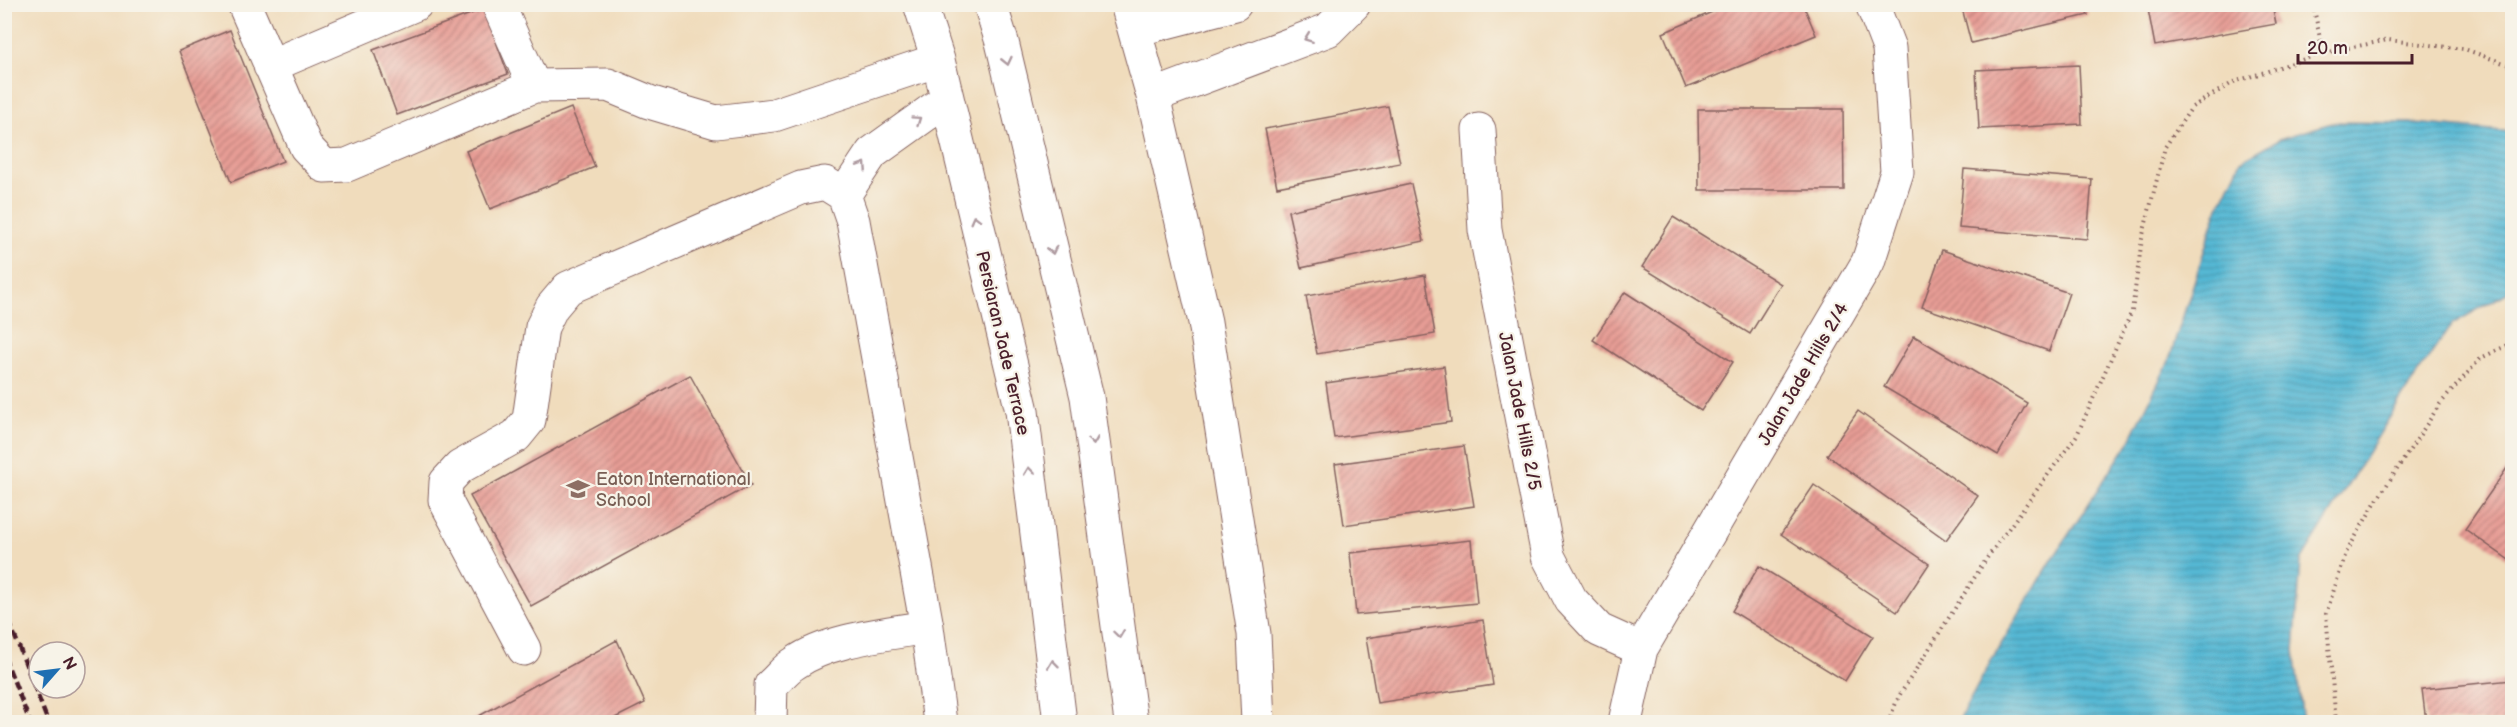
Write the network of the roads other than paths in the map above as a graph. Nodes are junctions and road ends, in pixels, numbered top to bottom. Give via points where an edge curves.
1 (244, 4) edge
2 (416, 4) edge
3 (498, 4) edge
4 (920, 4) edge
5 (990, 4) edge
6 (1235, 4) edge
7 (1354, 4) edge
8 (1872, 4) edge
9 (1131, 17) edge
10 (938, 60) junction
11 (270, 66) junction
12 (534, 86) junction
13 (1152, 96) junction
14 (946, 100) junction
15 (1479, 130) dead end
16 (844, 195) junction
17 (927, 627) junction
18 (524, 649) dead end
19 (1641, 649) junction
20 (770, 723) edge
21 (940, 723) edge
22 (1060, 723) edge
23 (1131, 723) edge
24 (1258, 723) edge
25 (1625, 723) edge

1 - 11 street
2 - 11 street
3 - 12 street
4 - 10 street, Persiaran Jade Terrace
5 -> 23 street via 1087,397
6 - 9 street
7 -> 13 street via 1328,30
8 - 19 street, Jalan Jade Hills 2/4 via 1889,48 1897,172 1868,262
9 - 13 street
10 - 12 street via 774,115 716,122 609,85
10 - 14 street, Persiaran Jade Terrace
11 - 12 street via 306,147 324,166 347,165
13 - 24 street via 1205,322 1254,634
16 -> 14 street via 872,153
22 -> 14 street, Persiaran Jade Terrace via 1022,411
15 - 19 street, Jalan Jade Hills 2/5 via 1485,230 1548,556 1571,600 1599,630
16 - 17 street via 853,221
16 - 18 street via 825,183 801,188 568,288 552,307 542,327 529,420 516,436 460,467 446,482 445,500
17 - 20 street via 851,641 795,663 771,685
17 - 21 street
19 - 25 street, Jalan Jade Hills 2/4

